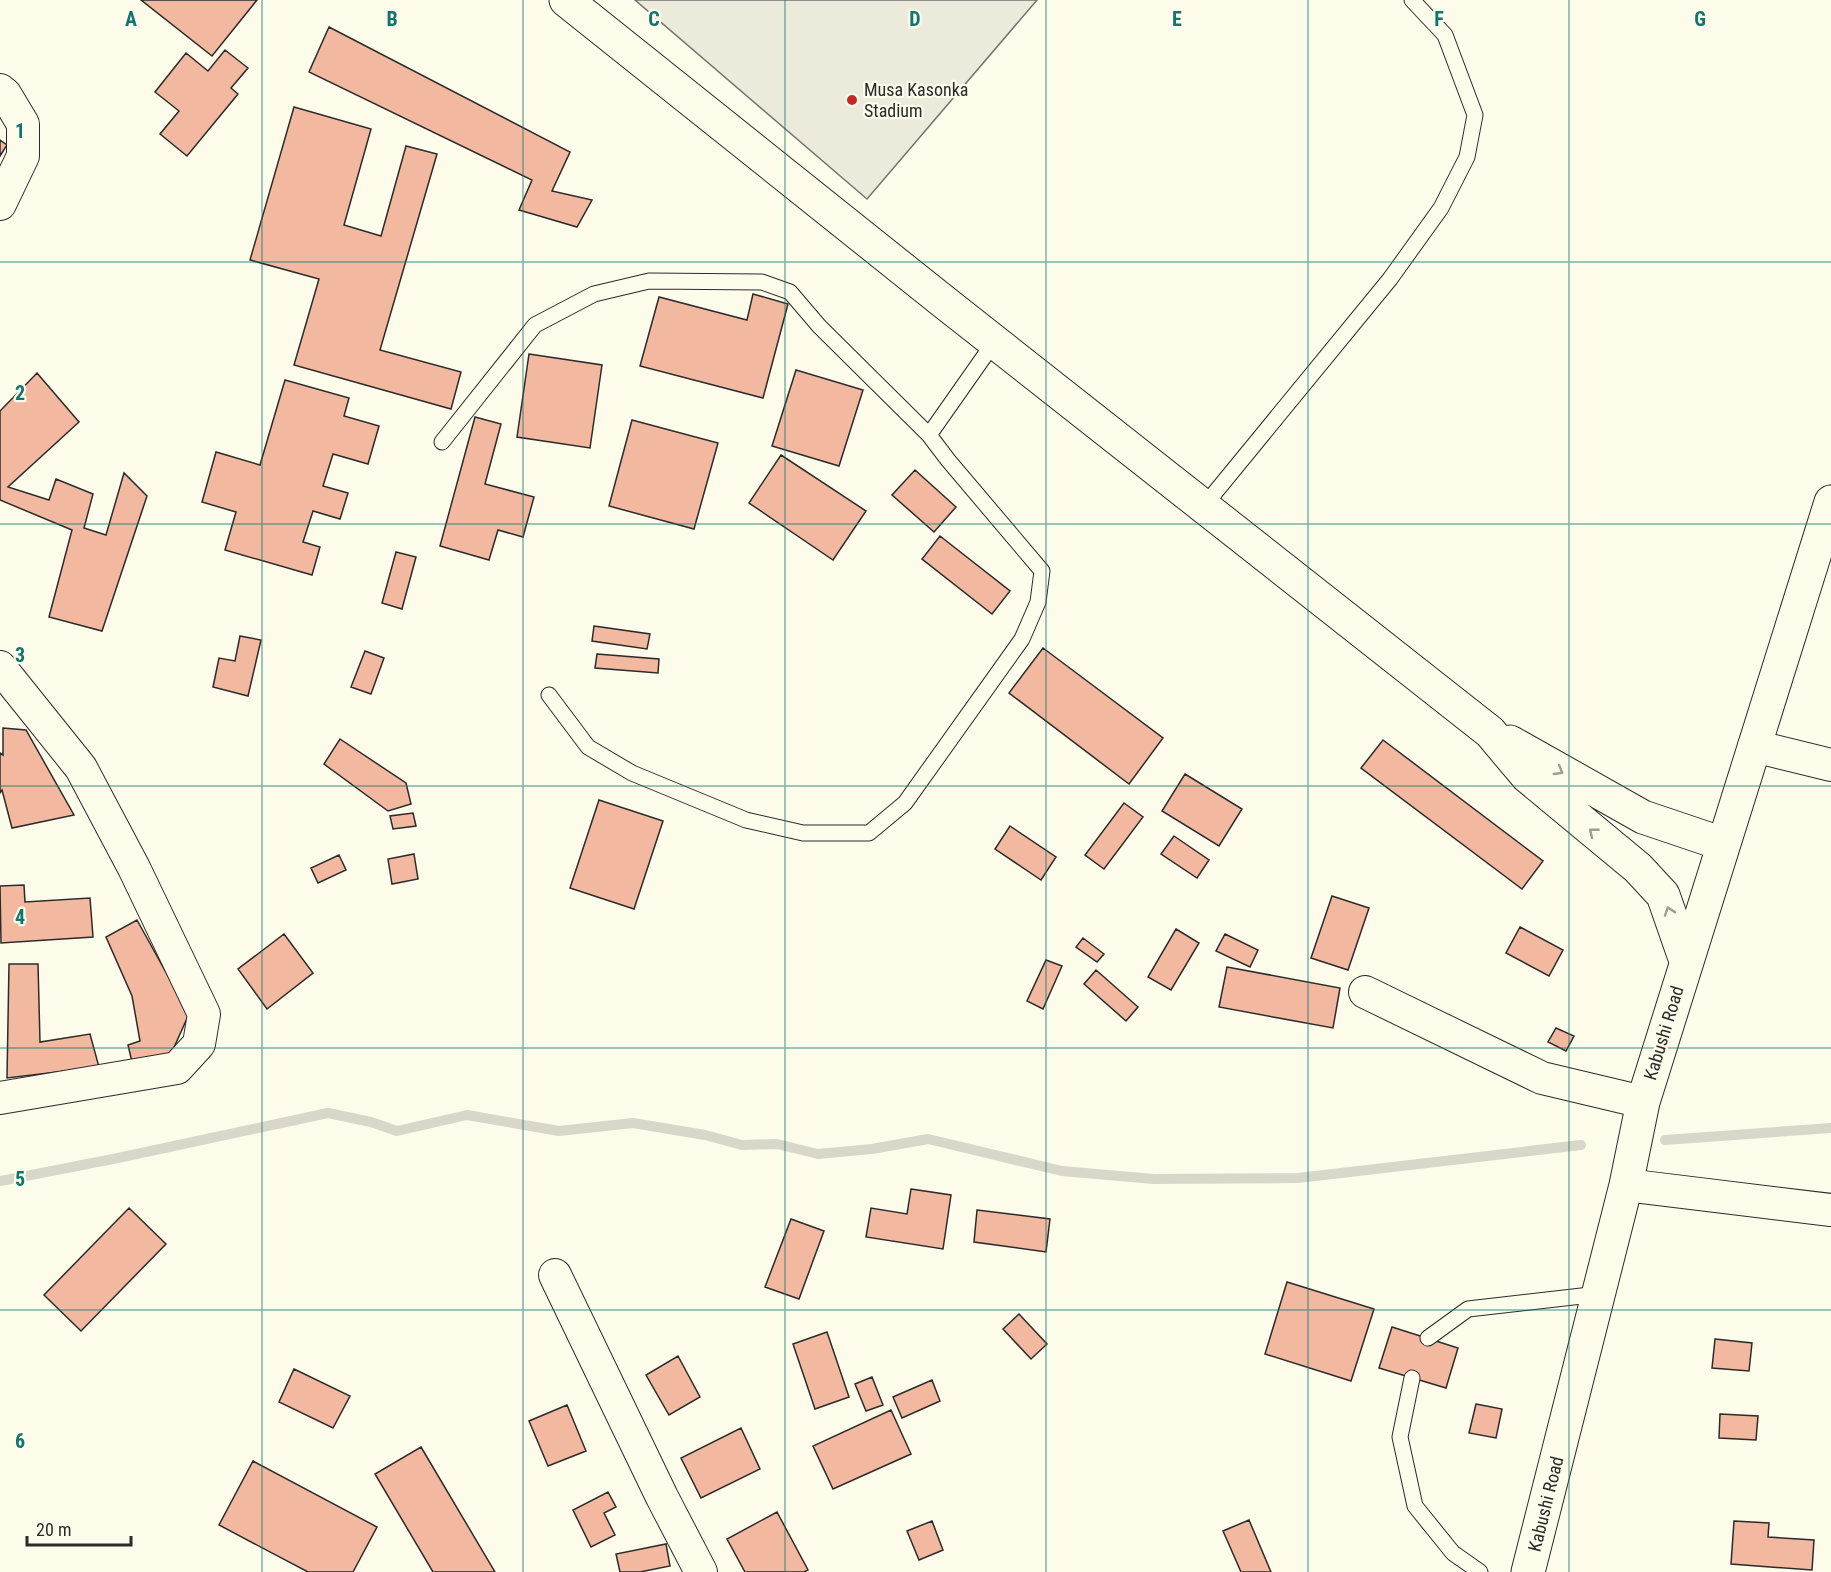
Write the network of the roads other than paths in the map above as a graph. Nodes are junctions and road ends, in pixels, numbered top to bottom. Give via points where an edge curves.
1 (566, 0) edge
2 (1412, 0) edge
3 (0, 90) edge
4 (0, 204) edge
5 (995, 342) junction
6 (930, 435) junction
7 (442, 442) dead end
8 (1831, 502) edge
9 (1204, 506) junction
10 (0, 667) edge
11 (549, 695) dead end
12 (1490, 732) junction
13 (1754, 746) junction
14 (1831, 765) edge
15 (1723, 844) junction
16 (1686, 961) junction
17 (1365, 992) dead end
18 (0, 1098) edge
19 (1643, 1102) junction
20 (1626, 1185) junction
21 (1831, 1209) edge
22 (555, 1275) dead end
23 (1599, 1294) junction
24 (1428, 1338) dead end
25 (1412, 1378) dead end
26 (701, 1572) edge
27 (1480, 1572) edge
28 (1528, 1572) edge

1 - 5 street
2 - 9 lane via 1445,35 1475,115 1467,157 1441,208 1390,279
3 - 4 street via 23,124 23,156
5 - 6 lane
5 - 9 street
6 - 7 lane via 819,326 790,292 762,282 649,281 594,294 535,325
6 - 11 lane via 1042,571 1038,603 1022,639 905,803 869,833 803,833 746,820 632,773 588,747
8 - 13 street, Kabushi Road
9 - 12 street
10 - 18 street via 81,768 204,1014 199,1044 177,1068
12 -> 15 street via 1643,817
16 -> 12 street via 1663,895 1638,868 1527,776
13 - 14 street
13 - 15 street, Kabushi Road
15 - 16 street, Kabushi Road
16 - 19 street, Kabushi Road
17 - 19 street via 1542,1078
19 - 20 street, Kabushi Road
20 - 21 street
20 - 23 street, Kabushi Road
22 - 26 street
23 - 24 lane via 1468,1309
23 - 28 street, Kabushi Road
25 - 27 lane via 1400,1437 1415,1506 1453,1553

